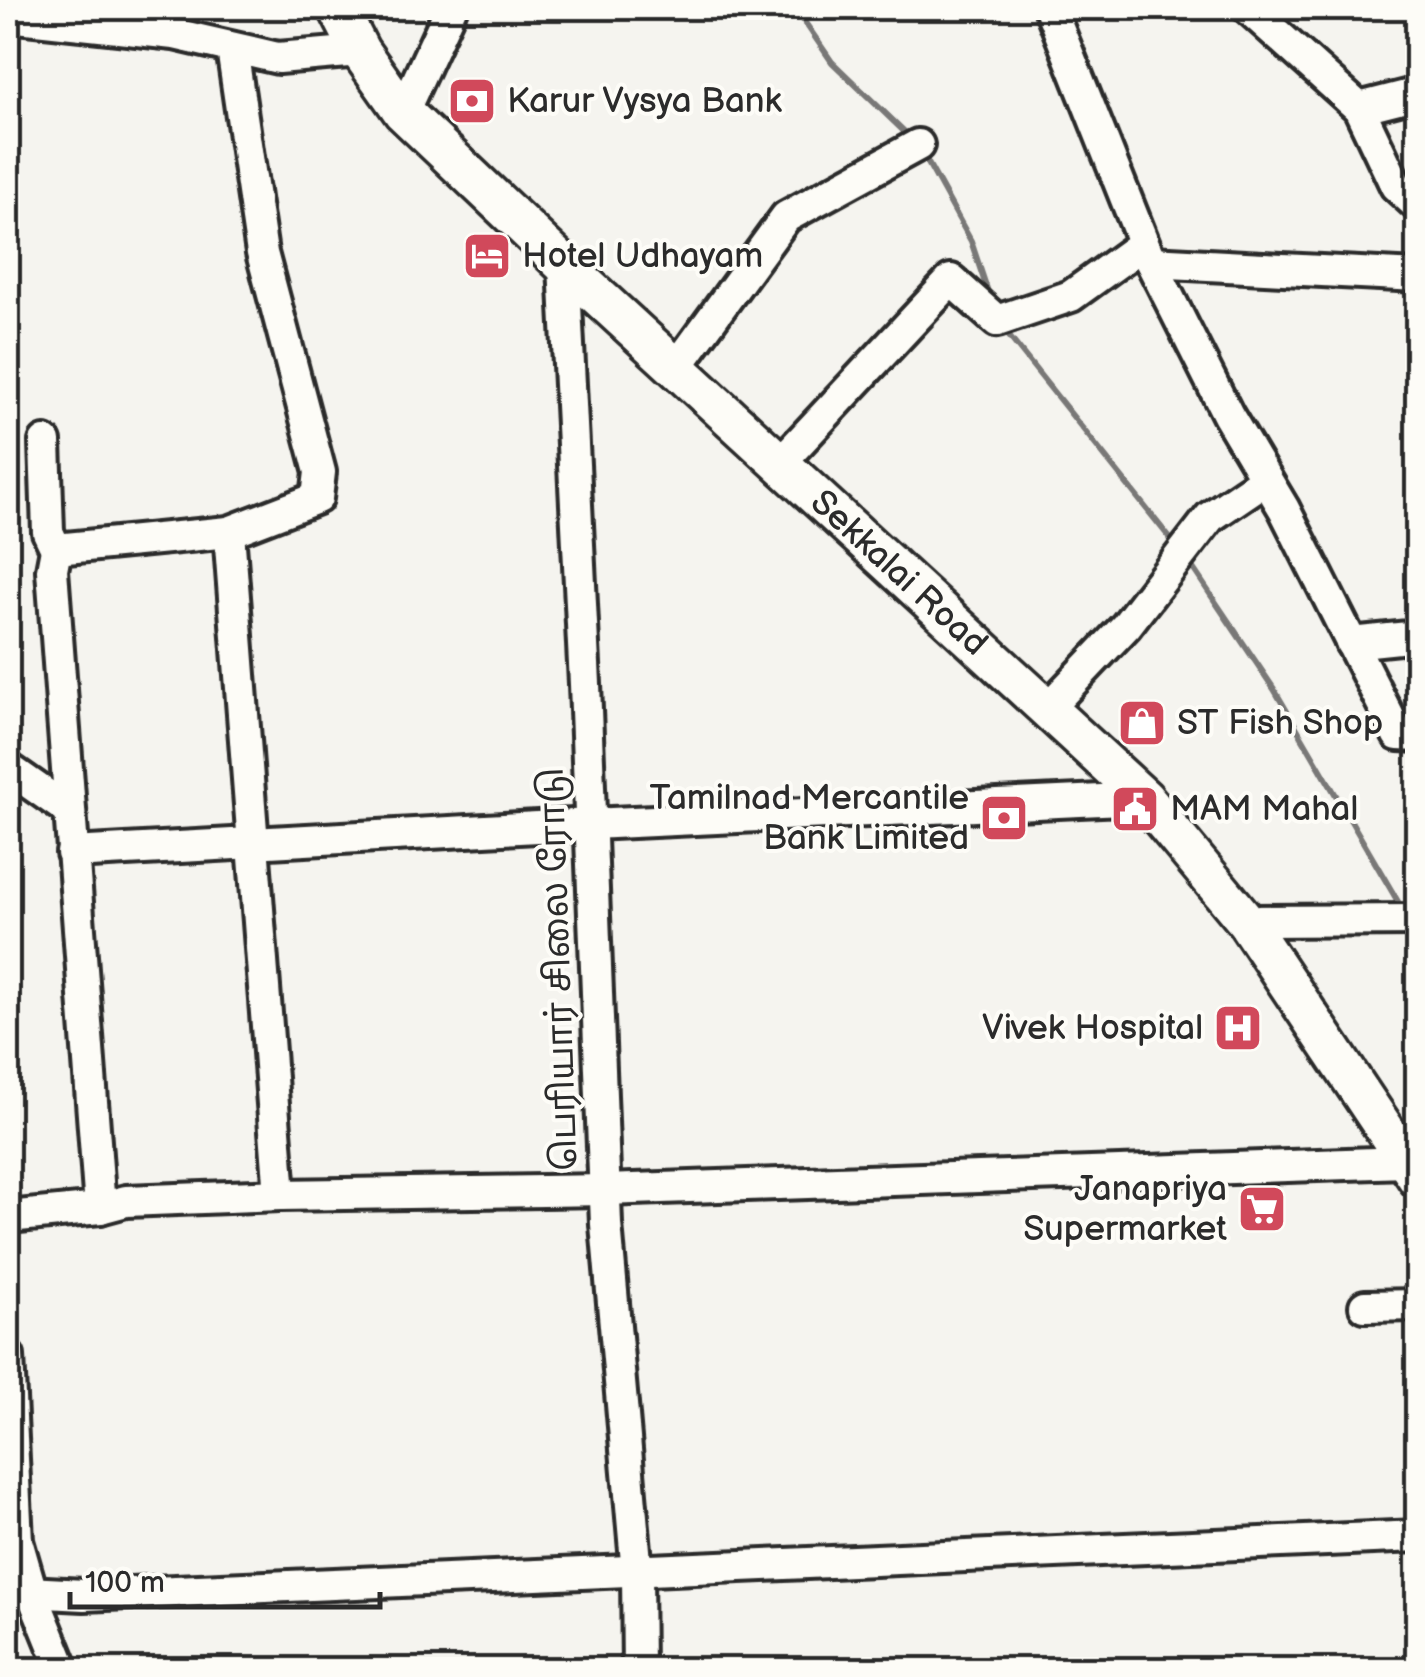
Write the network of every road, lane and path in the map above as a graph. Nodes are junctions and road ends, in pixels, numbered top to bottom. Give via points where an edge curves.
1 (338, 8) edge
2 (451, 8) edge
3 (1050, 8) edge
4 (1248, 8) edge
5 (8, 16) edge
6 (232, 48) junction
7 (360, 51) junction
8 (1418, 93) edge
9 (1359, 108) junction
10 (403, 112) junction
11 (918, 145) dead end
12 (1418, 206) edge
13 (1147, 253) junction
14 (564, 265) junction
15 (1418, 276) edge
16 (676, 368) junction
17 (45, 442) dead end
18 (780, 463) junction
19 (1266, 479) junction
20 (228, 532) junction
21 (56, 550) junction
22 (1418, 636) edge
23 (1351, 642) junction
24 (1047, 708) junction
25 (1418, 736) edge
26 (8, 768) edge
27 (1144, 798) junction
28 (68, 810) junction
29 (591, 824) junction
30 (250, 844) junction
31 (72, 853) junction
32 (1418, 920) edge
33 (1246, 921) junction
34 (1411, 1171) edge
35 (605, 1190) junction
36 (280, 1195) junction
37 (100, 1208) junction
38 (8, 1217) edge
39 (1418, 1305) edge
40 (1365, 1306) dead end
41 (8, 1356) edge
42 (8, 1375) edge
43 (1418, 1536) edge
44 (637, 1573) junction
45 (20, 1592) edge
46 (63, 1670) edge
47 (638, 1670) edge

1 - 7 main road, Sekkalai Road
2 - 10 street
3 - 13 street
4 - 9 street
5 - 6 street via 174,34
6 - 7 street via 278,58
6 - 20 street via 262,253 320,472 317,498
7 - 10 main road, Sekkalai Road
8 - 9 street
9 - 12 street via 1396,186
10 - 14 main road, Sekkalai Road
11 - 16 street via 786,217
13 - 15 street
13 - 18 street via 1072,296 997,321 951,280
13 - 19 street
14 - 16 main road, Sekkalai Road
14 - 29 street, பெரியார் சிலை ரோடு
16 - 18 main road, Sekkalai Road
17 - 21 street via 48,532
18 - 24 main road, Sekkalai Road
19 - 23 street
19 - 24 street via 1210,517 1126,626
20 - 21 street
20 - 30 street
21 - 28 street
22 - 23 street
23 - 25 street via 1398,735
24 - 27 main road, Sekkalai Road
26 - 28 street
27 - 29 street
27 - 33 main road, Sekkalai Road
28 - 31 street
29 - 30 street
29 - 35 street, பெரியார் சிலை ரோடு
30 - 31 street
30 - 36 street
31 - 37 street
32 - 33 street
33 - 34 main road, Sekkalai Road
34 - 35 street
35 - 36 street
35 - 44 street, பெரியார் சிலை ரோடு
36 - 37 street
37 - 38 street
39 - 40 street
41 - 42 street
42 - 45 street
43 - 44 street
44 - 45 street
44 - 47 street, பெரியார் சிலை ரோடு
45 - 46 street

